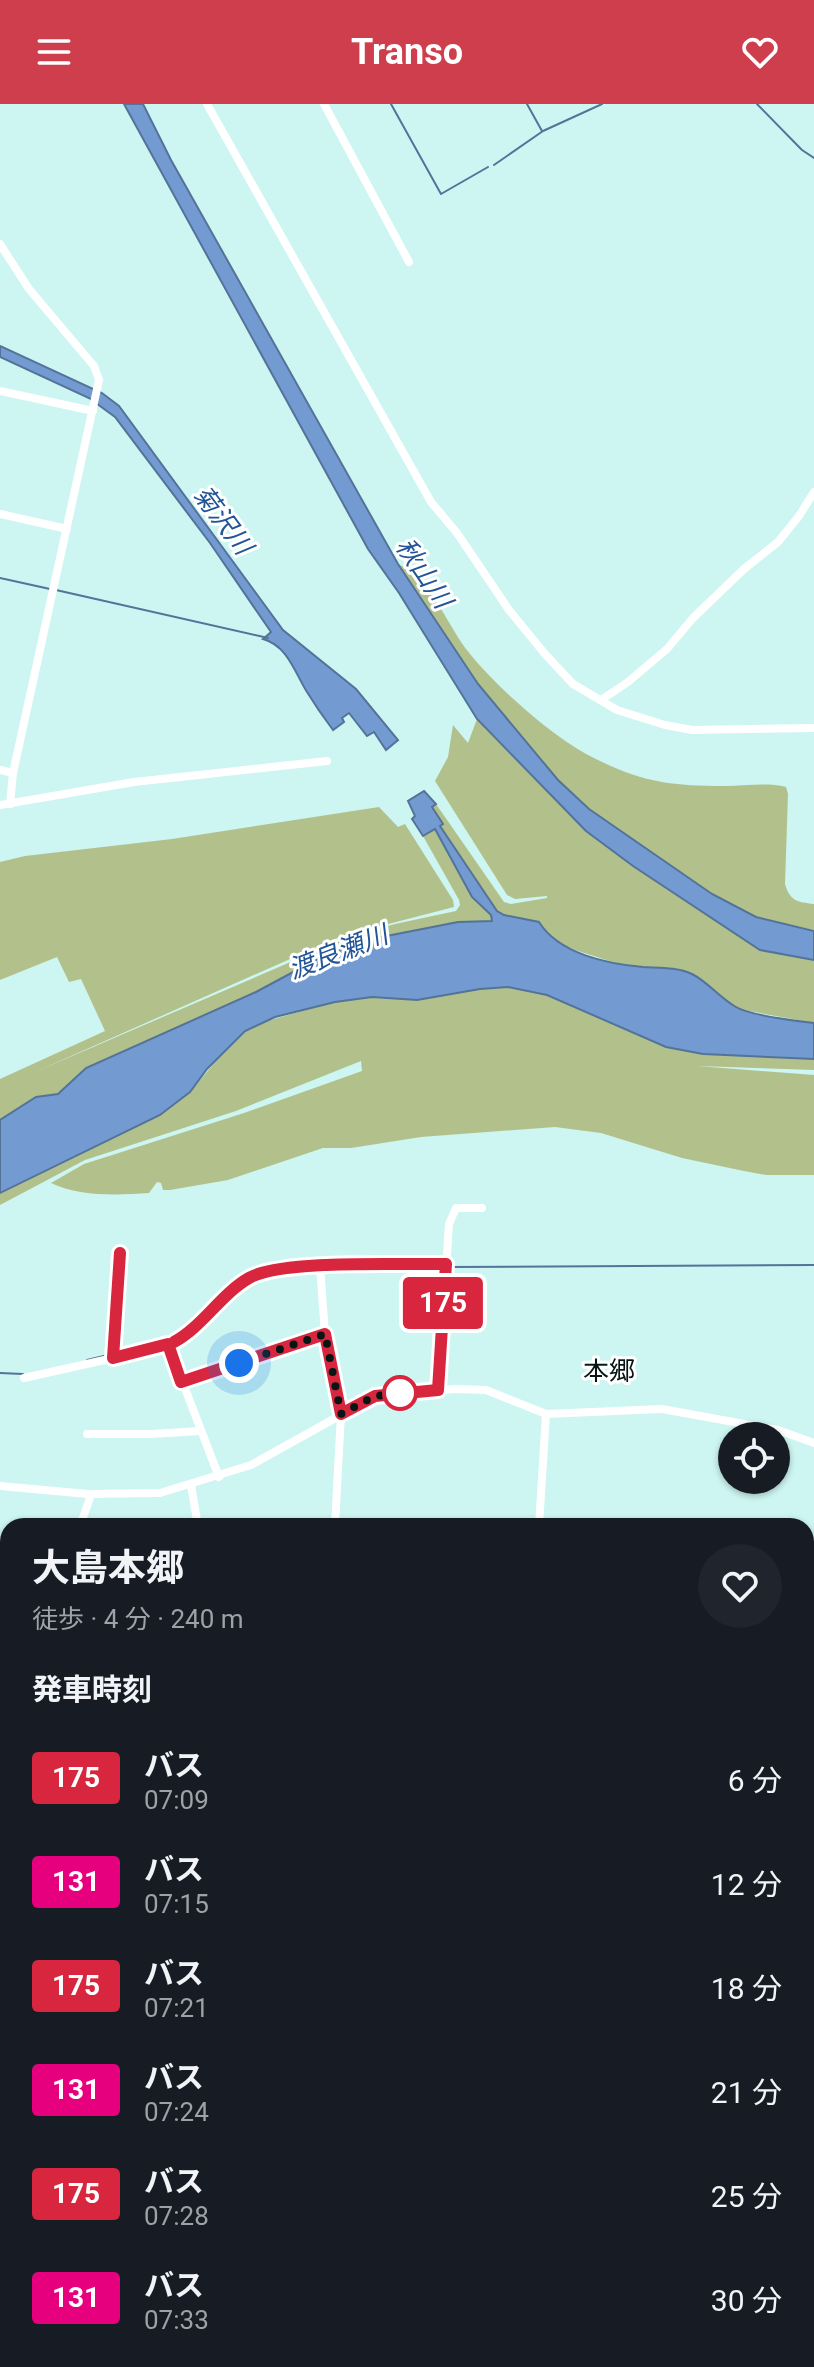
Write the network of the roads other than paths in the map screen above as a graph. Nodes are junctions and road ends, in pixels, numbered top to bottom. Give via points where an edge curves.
1 (324, 104) edge
2 (211, 105) edge
3 (0, 244) edge
4 (409, 262) dead end
5 (0, 391) edge
6 (94, 408) junction
7 (814, 492) edge
8 (0, 514) edge
9 (67, 529) junction
10 (601, 700) junction
11 (814, 728) edge
12 (327, 761) dead end
13 (0, 770) edge
14 (13, 773) junction
15 (5, 804) edge
16 (482, 1208) dead end
17 (120, 1253) dead end
18 (446, 1264) junction
19 (320, 1266) junction
20 (325, 1334) junction
21 (168, 1344) junction
22 (113, 1358) junction
23 (24, 1378) dead end
24 (181, 1382) junction
25 (438, 1390) junction
26 (341, 1414) junction
27 (546, 1414) junction
28 (200, 1431) junction
29 (87, 1434) dead end
30 (814, 1443) edge
31 (219, 1477) junction
32 (191, 1485) junction
33 (0, 1486) edge
34 (91, 1495) junction
35 (83, 1518) edge
36 (197, 1518) edge
37 (335, 1518) edge
38 (540, 1518) edge

1 - 4 street
2 - 10 street via 431,502 545,654 573,684
3 - 6 street via 29,289 94,366 99,382
5 - 6 street
6 - 9 street
7 - 10 street via 778,542 693,618 667,649
8 - 9 street
9 - 14 street
10 - 11 street via 634,717 692,730
12 - 15 street via 134,782
13 - 14 street
14 - 15 street
16 - 18 street via 456,1208 449,1224
17 - 22 street
18 - 19 street
18 - 25 street
19 - 20 street
19 - 21 street via 252,1276
20 - 24 street
20 - 26 street
21 - 22 street
21 - 24 street
22 - 23 street
24 - 28 street
25 - 26 street via 375,1396
25 - 27 street via 486,1390
26 - 31 street via 270,1456
26 - 37 street
27 - 30 street via 662,1409 778,1430
27 - 38 street
28 - 29 street
28 - 31 street
31 - 32 street
32 - 34 street via 160,1493
32 - 36 street
33 - 34 street
34 - 35 street

